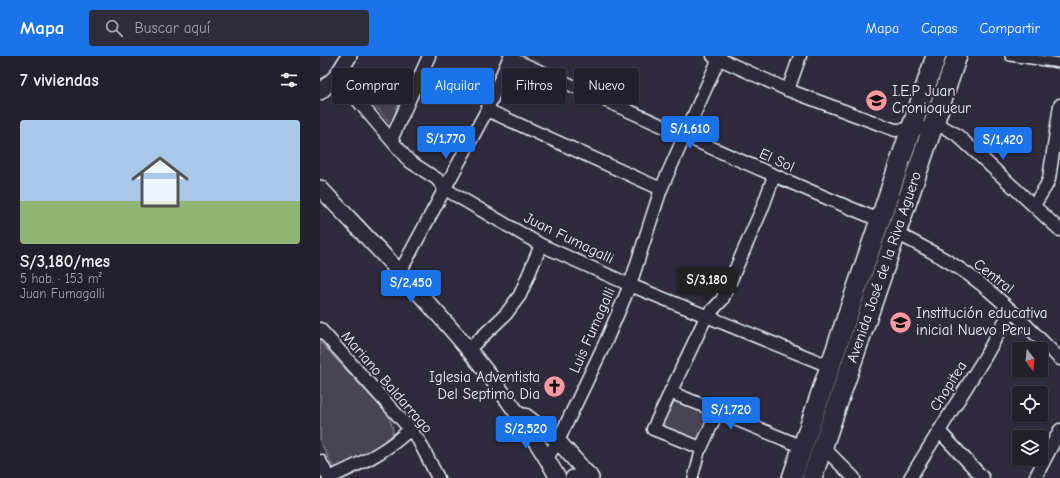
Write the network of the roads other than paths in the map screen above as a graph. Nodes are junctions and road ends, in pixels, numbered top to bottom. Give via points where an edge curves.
1 (349, 56) edge
2 (429, 56) edge
3 (800, 56) edge
4 (936, 56) edge
5 (957, 56) edge
6 (1010, 56) edge
7 (510, 57) edge
8 (717, 57) edge
9 (1060, 62) edge
10 (342, 68) edge
11 (332, 81) edge
12 (788, 90) junction
13 (320, 92) edge
14 (362, 104) edge
15 (1060, 105) edge
16 (487, 110) junction
17 (932, 127) junction
18 (911, 129) junction
19 (684, 134) junction
20 (392, 138) junction
21 (774, 176) junction
22 (320, 188) edge
23 (445, 189) junction
24 (661, 189) junction
25 (1034, 205) junction
26 (879, 220) junction
27 (1060, 230) edge
28 (896, 233) junction
29 (541, 245) junction
30 (400, 272) junction
31 (630, 285) junction
32 (1011, 310) junction
33 (706, 317) junction
34 (320, 329) edge
35 (470, 349) junction
36 (1060, 359) edge
37 (829, 366) junction
38 (670, 392) junction
39 (516, 409) junction
40 (717, 412) junction
41 (410, 429) junction
42 (1060, 430) edge
43 (939, 431) junction
44 (558, 441) junction
45 (803, 447) junction
46 (823, 447) junction
47 (701, 448) junction
48 (547, 458) junction
49 (320, 461) edge
50 (590, 477) edge
51 (329, 478) edge
52 (438, 478) edge
53 (558, 478) edge
54 (573, 478) edge
55 (693, 478) edge
56 (792, 478) edge
57 (812, 478) edge
58 (854, 478) edge
59 (910, 478) edge
60 (983, 478) edge
61 (1035, 478) edge

1 - 10 street
2 - 20 street
3 - 12 street
4 - 18 main road, Avenida José de la Riva Aguero
5 - 17 main road, Avenida José de la Riva Aguero
6 - 9 street
7 - 16 street
7 - 19 street, El Sol
8 - 12 street
8 - 19 street, Luis Fumagalli
11 - 13 street
12 - 18 street via 895,130
14 - 20 street, Juan Fumagalli
15 - 25 street via 1049,179
16 - 23 street
16 - 24 street
17 - 18 street
17 - 25 street via 943,127 956,134
17 - 28 main road, Avenida José de la Riva Aguero
18 - 26 main road, Avenida José de la Riva Aguero
19 - 21 street, El Sol
19 - 24 street, Luis Fumagalli
20 - 23 street, Juan Fumagalli via 410,161 437,179
21 - 26 street, El Sol
21 - 33 street via 722,300
22 - 30 street
23 - 29 street, Juan Fumagalli
23 - 30 street
24 - 31 street, Luis Fumagalli
25 - 27 street
26 - 37 main road, Avenida José de la Riva Aguero
28 - 32 street, Central via 972,277
28 - 46 main road, Avenida José de la Riva Aguero
29 - 31 street, Juan Fumagalli
29 - 35 street via 520,295 506,314
30 - 35 street
31 - 33 street, Juan Fumagalli
31 - 44 street, Luis Fumagalli
32 - 36 street, Central
32 - 43 street, Chopitea
33 - 37 street, Juan Fumagalli
33 - 38 street
34 - 41 street, Mariano Baldarrago
35 - 39 street
37 - 45 main road, Avenida José de la Riva Aguero
38 - 40 street
38 - 47 street via 653,429
39 - 44 street
39 - 48 street
40 - 45 street
40 - 47 street
41 - 51 street via 379,454
41 - 52 street, Mariano Baldarrago
42 - 61 street
43 - 59 street, Chopitea
43 - 60 street
44 - 48 street, Luis Fumagalli
44 - 50 street
45 - 56 main road, Avenida José de la Riva Aguero
46 - 57 main road, Avenida José de la Riva Aguero
46 - 58 street
47 - 55 street
48 - 53 street
49 - 51 street
50 - 54 street

